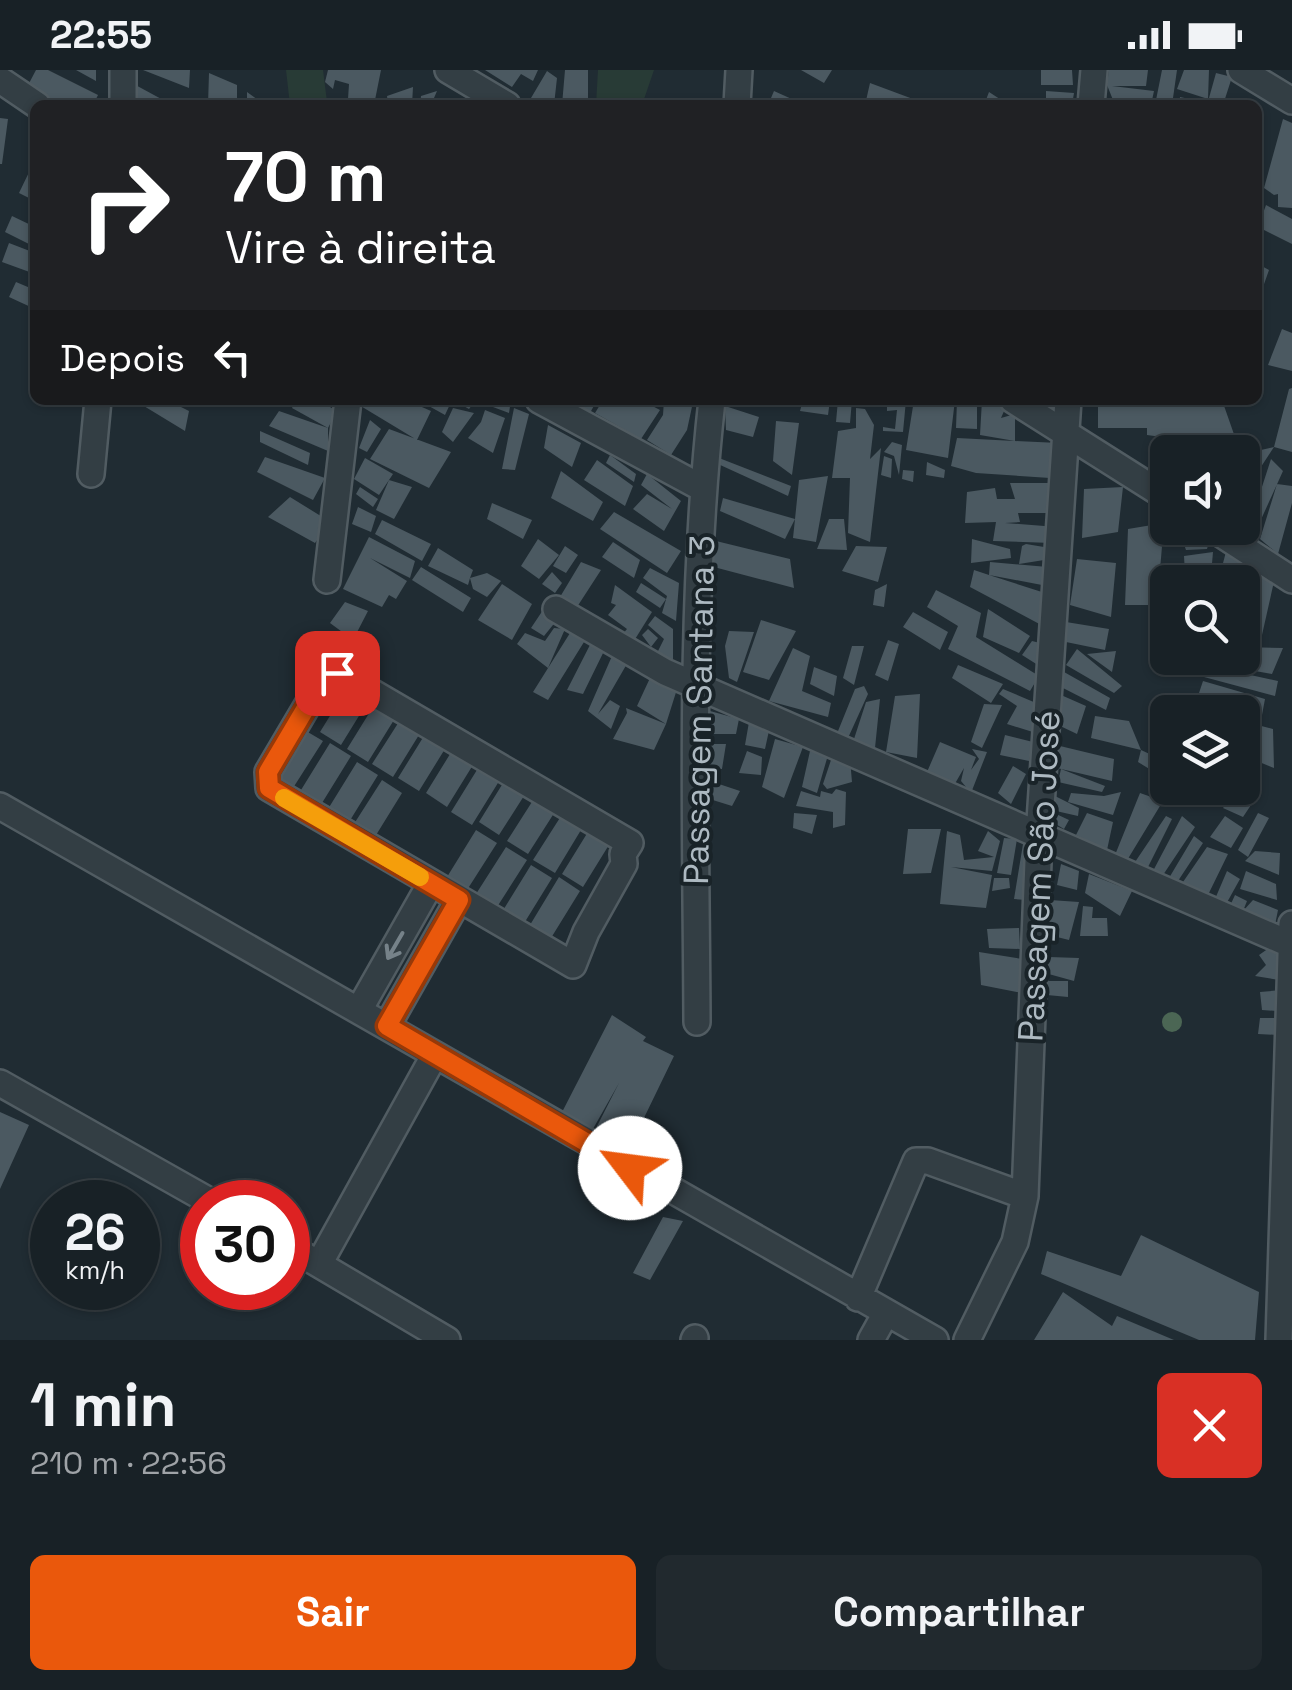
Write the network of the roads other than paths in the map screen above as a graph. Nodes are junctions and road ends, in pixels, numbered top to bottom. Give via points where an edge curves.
1 (123, 70) edge
2 (739, 70) edge
3 (1094, 70) edge
4 (1241, 70) edge
5 (453, 72) edge
6 (0, 80) edge
7 (30, 100) edge
8 (123, 100) edge
9 (499, 100) edge
10 (737, 100) edge
11 (1091, 100) edge
12 (1292, 101) edge
13 (98, 405) edge
14 (347, 405) edge
15 (548, 405) edge
16 (711, 405) edge
17 (1020, 405) edge
18 (1068, 405) edge
19 (1066, 432) junction
20 (91, 474) dead end
21 (1150, 486) edge
22 (702, 488) junction
23 (1238, 545) edge
24 (327, 580) dead end
25 (1292, 580) edge
26 (556, 609) dead end
27 (695, 683) junction
28 (0, 806) edge
29 (1039, 836) junction
30 (431, 883) junction
31 (459, 900) junction
32 (1292, 924) edge
33 (1292, 945) edge
34 (358, 1010) junction
35 (697, 1022) dead end
36 (387, 1026) junction
37 (434, 1056) junction
38 (0, 1083) edge
39 (180, 1185) edge
40 (1025, 1196) junction
41 (310, 1259) edge
42 (319, 1264) junction
43 (858, 1298) junction
44 (886, 1313) junction
45 (447, 1340) edge
46 (871, 1340) edge
47 (935, 1340) edge
48 (967, 1340) edge
49 (1279, 1340) edge

1 - 8 street
2 - 10 street
3 - 11 street
4 - 12 street
5 - 9 street
6 - 7 street
13 - 20 street
14 - 24 street
15 - 22 street
16 - 22 street, Passagem Santana 3
17 - 19 street
18 - 19 street, Passagem São José
19 - 21 street
19 - 29 street, Passagem São José
22 - 27 street, Passagem Santana 3
23 - 25 street
26 - 27 street via 642,661
27 - 29 street
27 - 35 street, Passagem Santana 3
28 - 34 street
29 - 33 street
29 - 40 street, Passagem São José
30 - 31 street
30 - 31 street via 269,788 268,772 327,675 344,676 630,844 573,965
30 -> 34 street
31 - 36 street
32 - 33 street
33 - 49 street
34 - 36 street
36 - 37 street
37 - 42 street
37 - 43 street
38 - 39 street
40 - 43 street via 916,1161
40 - 48 street, Passagem São José via 1015,1242
41 - 42 street
42 - 45 street
43 - 44 street
44 - 46 street
44 - 47 street

